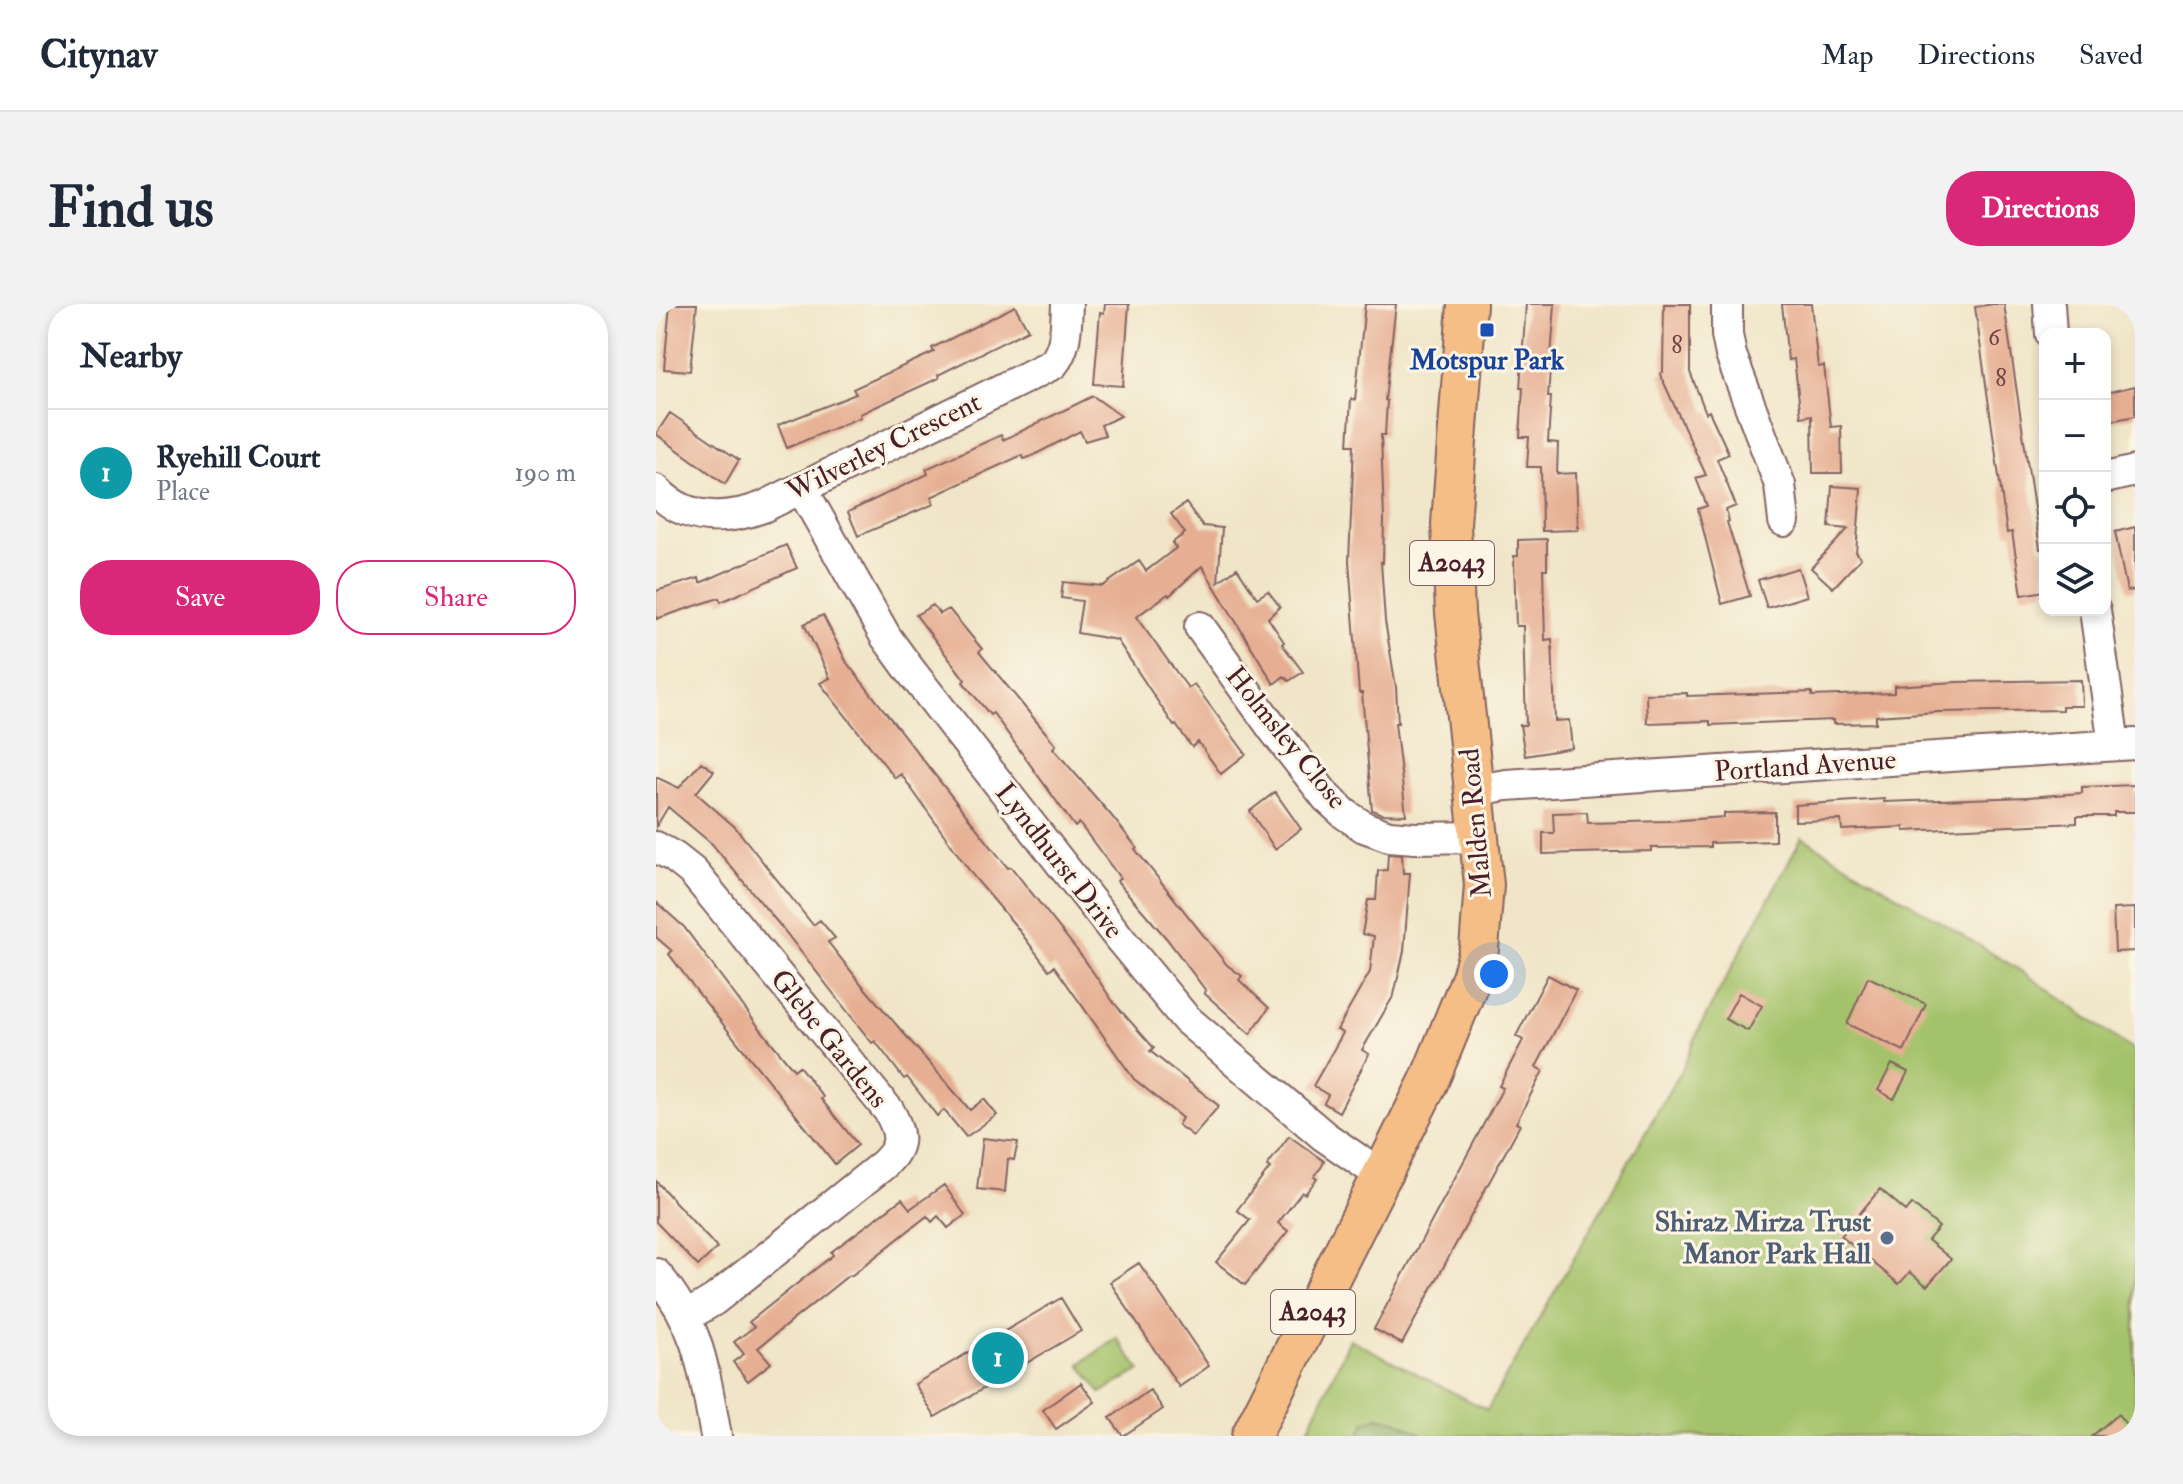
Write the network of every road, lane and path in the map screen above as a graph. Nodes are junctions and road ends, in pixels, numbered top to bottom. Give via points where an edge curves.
1 (1067, 304) edge
2 (1467, 304) edge
3 (1727, 304) edge
4 (2049, 304) edge
5 (2051, 328) edge
6 (2135, 471) edge
7 (2111, 477) edge
8 (802, 489) junction
9 (656, 490) edge
10 (1784, 521) dead end
11 (2096, 616) edge
12 (1200, 627) dead end
13 (2125, 745) edge
14 (1476, 790) junction
15 (1481, 837) junction
16 (656, 847) edge
17 (1382, 1176) junction
18 (656, 1274) edge
19 (687, 1316) junction
20 (716, 1436) edge
21 (1251, 1436) edge

1 - 8 street, Wilverley Crescent via 1061,355 1053,364
2 - 14 main road, Malden Road / A2043 via 1451,538
3 - 10 street via 1731,355 1780,485
4 - 5 street
6 - 7 street
8 - 9 street, Wilverley Crescent via 739,516 714,517 686,511
8 - 17 street, Lyndhurst Drive via 902,659 1186,1019 1324,1136
11 - 13 street
12 - 15 street, Holmsley Close via 1327,798 1345,814 1389,836
13 - 14 street, Portland Avenue
14 - 15 main road, Malden Road / A2043
15 - 17 main road, Malden Road / A2043 via 1483,916 1471,978
16 - 19 street, Glebe Gardens via 693,872 889,1111 899,1136 894,1155 883,1165
17 - 21 main road, Malden Road / A2043
18 - 19 street
19 - 20 street

